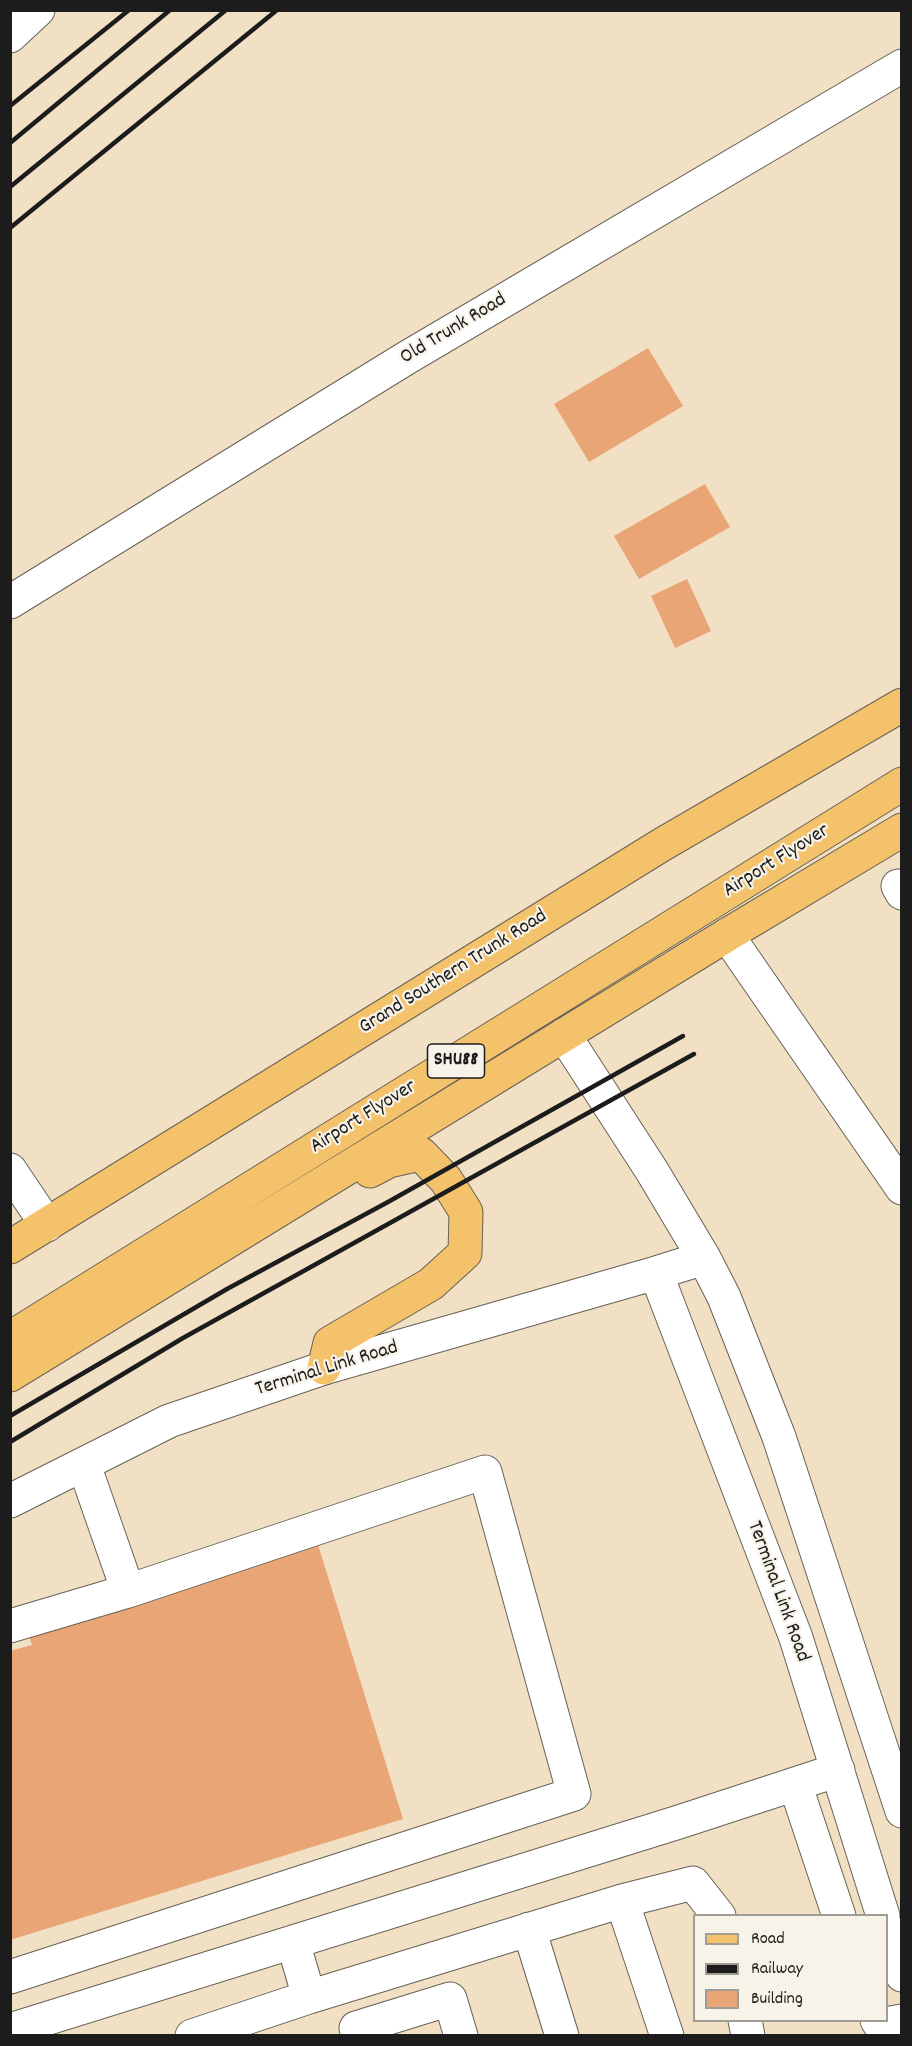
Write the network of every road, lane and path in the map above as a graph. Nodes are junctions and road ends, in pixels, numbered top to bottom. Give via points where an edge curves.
1 (38, 10) edge
2 (11, 34) edge
3 (902, 66) edge
4 (10, 602) edge
5 (902, 705) edge
6 (902, 784) edge
7 (902, 830) edge
8 (727, 935) junction
9 (564, 1035) junction
10 (10, 1170) edge
11 (902, 1188) edge
12 (47, 1225) junction
13 (10, 1247) edge
14 (704, 1258) junction
15 (656, 1273) junction
16 (137, 1297) junction
17 (10, 1338) edge
18 (324, 1368) junction
19 (10, 1375) edge
20 (84, 1465) junction
21 (10, 1501) edge
22 (128, 1591) junction
23 (10, 1626) edge
24 (838, 1770) junction
25 (795, 1784) junction
26 (902, 1811) edge
27 (622, 1901) junction
28 (717, 1914) edge
29 (837, 1914) edge
30 (882, 1914) edge
31 (529, 1929) junction
32 (888, 1933) edge
33 (293, 1942) junction
34 (902, 1975) edge
35 (10, 1977) edge
36 (309, 1997) junction
37 (902, 2021) edge
38 (878, 2022) edge
39 (10, 2030) edge
40 (192, 2036) edge
41 (358, 2036) edge
42 (461, 2036) edge
43 (562, 2036) edge
44 (667, 2036) edge

1 - 2 street
3 - 4 street, Old Trunk Road via 408,357
5 - 12 main road, Grand Southern Trunk Road via 663,844
6 - 17 main road, Airport Flyover / SHU88
7 - 8 main road
8 - 9 main road
8 - 11 street
9 - 14 street
9 - 16 main road
10 - 12 street
12 - 13 main road, Grand Southern Trunk Road
14 - 15 street, Terminal Link Road
14 - 26 street via 724,1297 779,1437
15 - 18 street, Terminal Link Road
15 - 24 street, Terminal Link Road via 796,1638
16 - 18 main road via 160,1299 360,1177 389,1161 420,1154 446,1180 466,1212 465,1253 431,1284 330,1343
16 - 19 main road
18 - 20 street, Terminal Link Road via 169,1421
20 - 21 street, Terminal Link Road
20 - 22 street
22 - 23 street
22 - 35 street via 485,1472 574,1794
24 - 25 street
24 - 30 street, Terminal Link Road
25 - 29 street
25 - 33 street
27 - 28 street via 693,1883
27 - 31 street
27 - 44 street
31 - 36 street
31 - 43 street
32 - 34 street
33 - 36 street
33 - 39 street
36 - 40 street
37 - 38 street via 880,2025
41 - 42 street via 356,2028 450,1999

